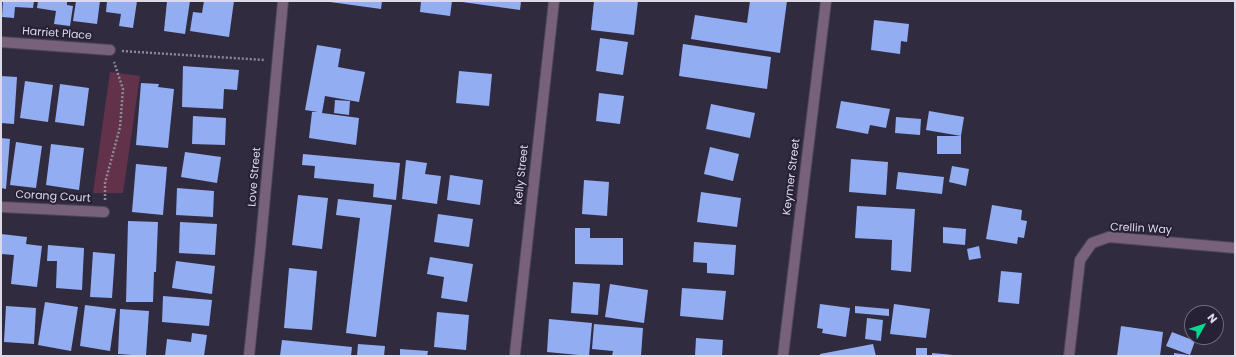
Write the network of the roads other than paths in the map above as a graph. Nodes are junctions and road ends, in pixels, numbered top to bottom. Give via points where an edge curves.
1 (283, 1) edge
2 (554, 1) edge
3 (826, 1) edge
4 (1, 42) edge
5 (110, 50) road end
6 (1, 207) edge
7 (104, 212) road end
8 (1235, 248) edge
9 (515, 352) dead end
10 (249, 356) edge
11 (783, 356) edge
12 (1069, 356) edge

1 - 10 street, Love Street
2 - 9 street, Kelly Street
3 - 11 street, Keymer Street
4 - 5 street, Harriet Place
6 - 7 street, Corang Court
8 - 12 street, Crellin Way via 1109,237 1092,243 1080,260

